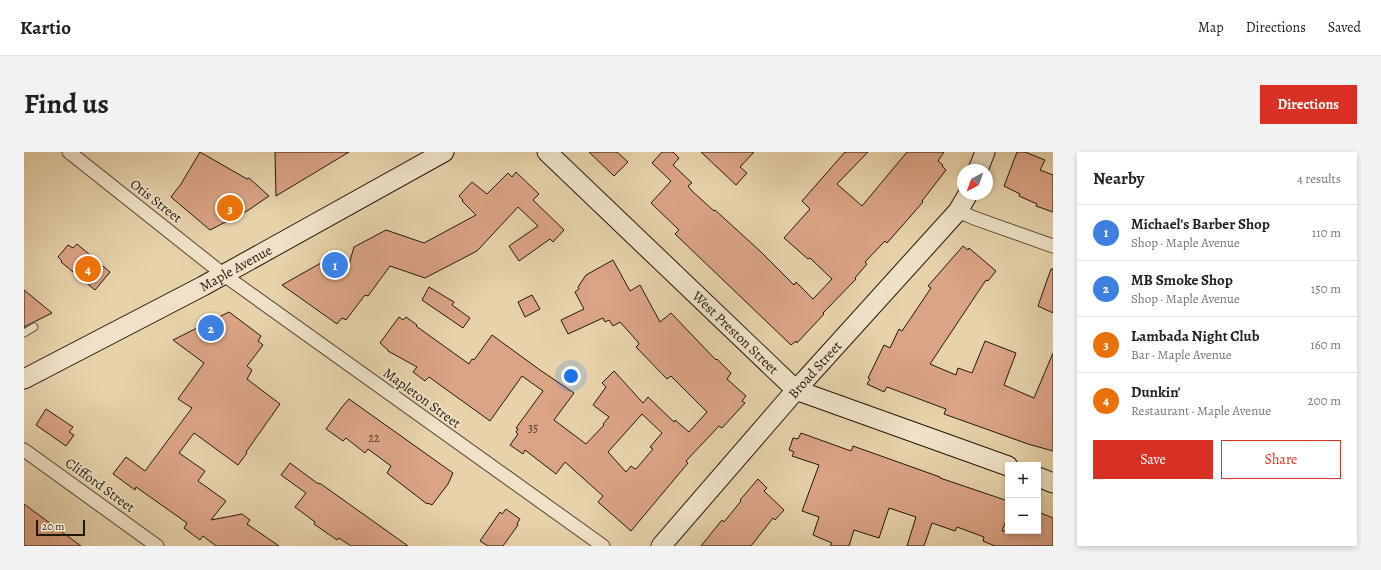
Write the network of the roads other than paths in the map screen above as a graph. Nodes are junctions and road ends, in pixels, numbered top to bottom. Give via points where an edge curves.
1 (69, 152) edge
2 (444, 152) edge
3 (547, 152) edge
4 (984, 152) edge
5 (980, 164) edge
6 (964, 200) edge
7 (958, 210) junction
8 (1053, 246) edge
9 (224, 275) junction
10 (34, 327) dead end
11 (24, 332) edge
12 (24, 379) edge
13 (796, 390) junction
14 (24, 450) edge
15 (1005, 465) edge
16 (1041, 478) edge
17 (1053, 483) edge
18 (157, 546) edge
19 (603, 546) edge
20 (661, 546) edge

1 - 9 street, Otis Street
2 - 9 main road, Maple Avenue
3 - 13 main road, West Preston Street
4 - 5 main road
6 - 7 main road, Broad Street
7 - 8 street
7 - 13 main road, Broad Street
9 - 12 main road, Maple Avenue
9 - 19 street, Mapleton Street
10 - 11 lane
13 - 15 main road, West Preston Street
13 - 20 main road, Broad Street
14 - 18 street, Clifford Street
16 - 17 main road

